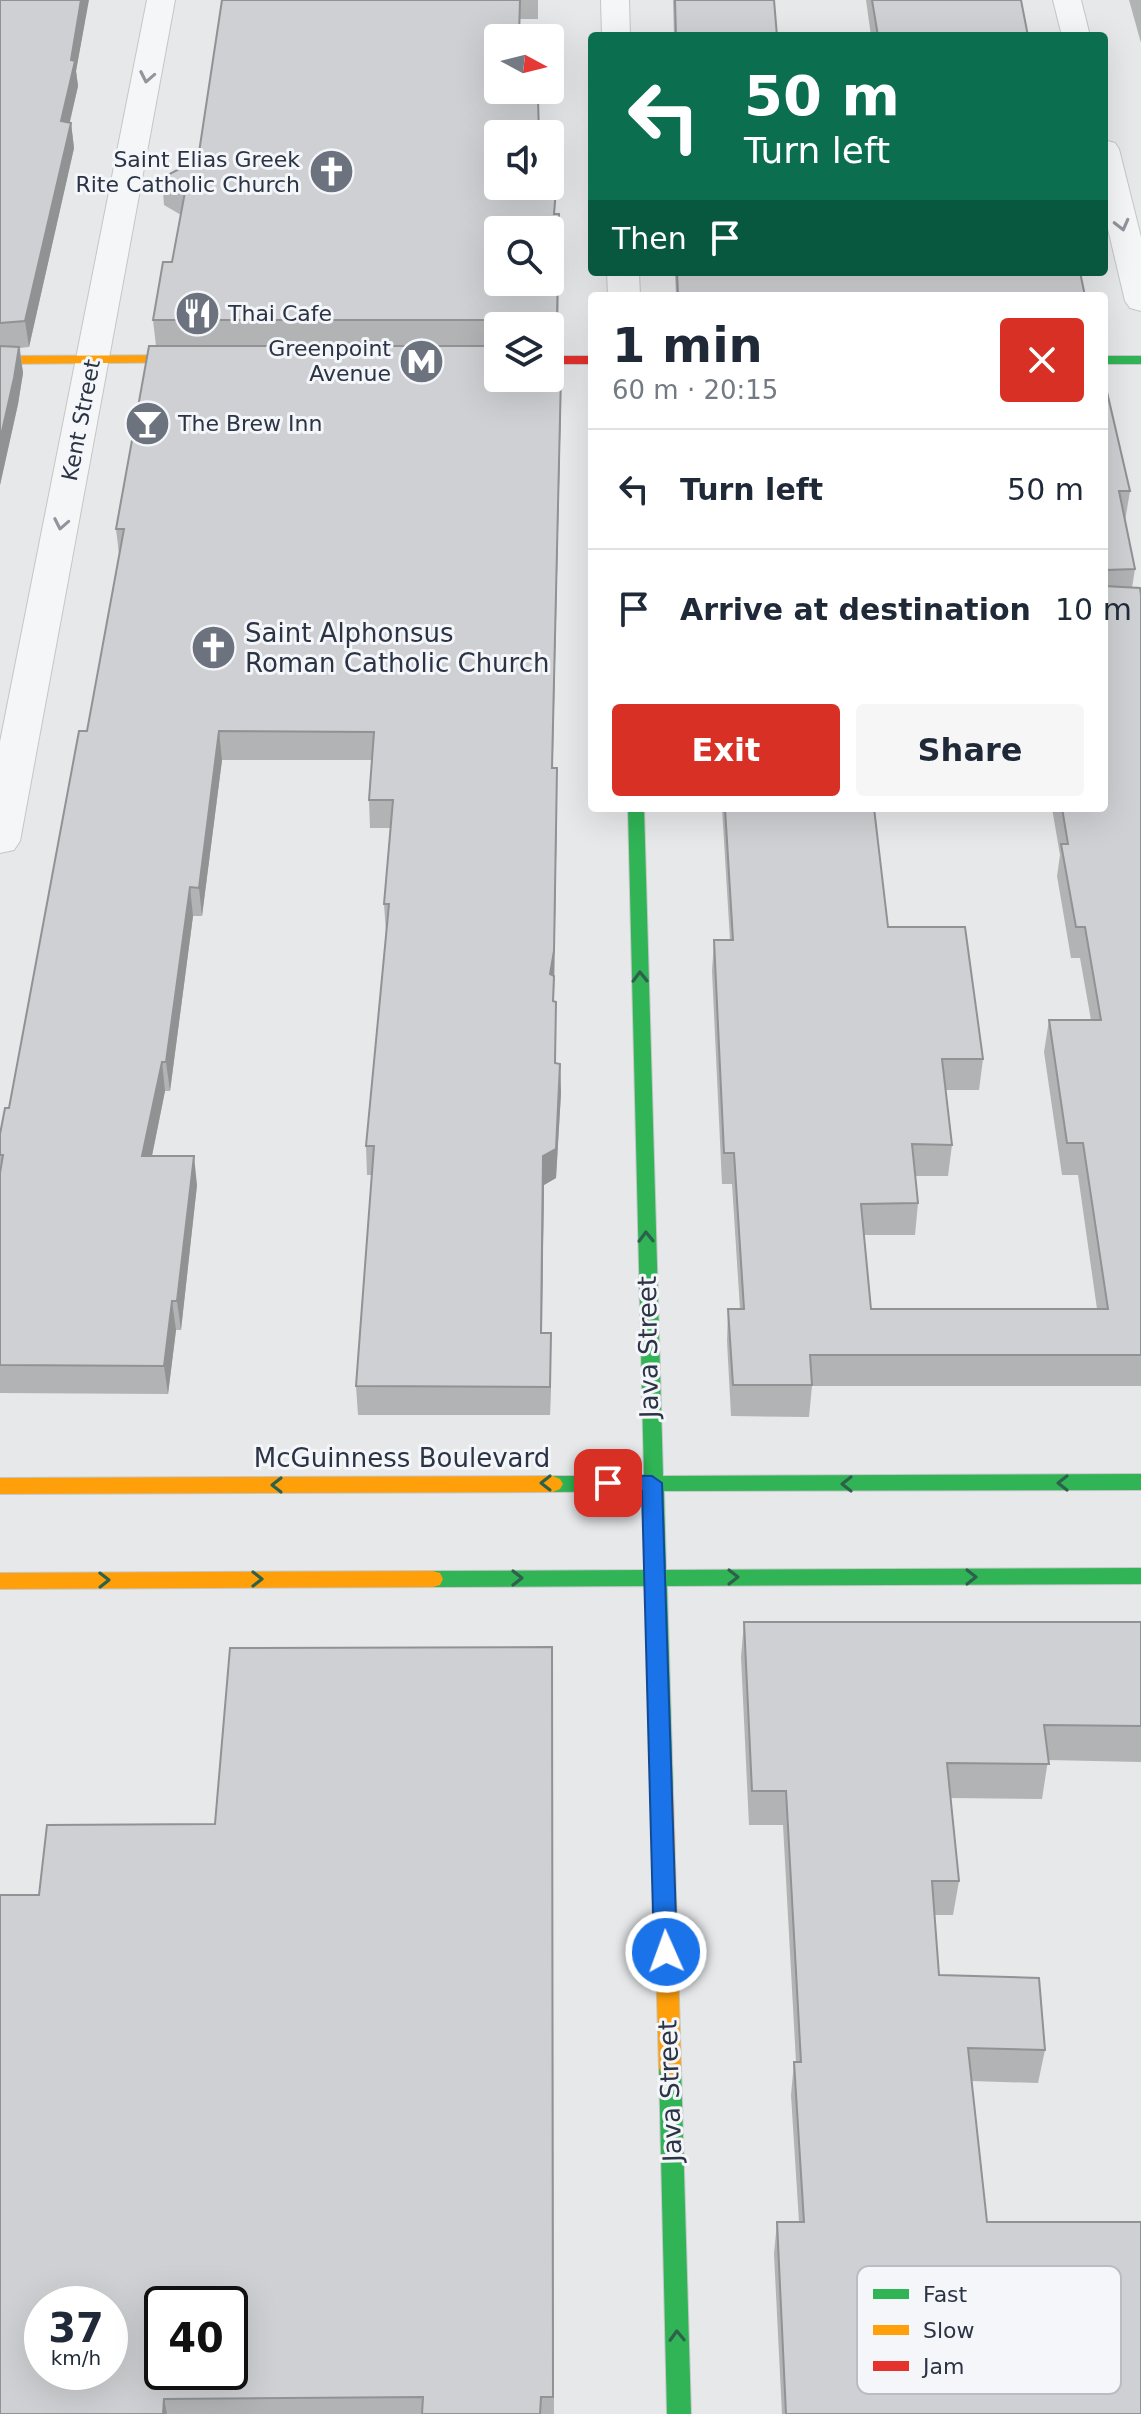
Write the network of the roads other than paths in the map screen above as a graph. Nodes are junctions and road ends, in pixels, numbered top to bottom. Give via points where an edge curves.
1 (161, 0) edge
2 (615, 0) edge
3 (1067, 0) edge
4 (616, 32) edge
5 (1075, 32) edge
6 (1108, 165) edge
7 (1141, 301) edge
8 (93, 359) junction
9 (232, 359) edge
10 (0, 360) edge
11 (564, 360) edge
12 (588, 360) edge
13 (1108, 360) edge
14 (1141, 360) edge
15 (636, 812) edge
16 (0, 841) edge
17 (1141, 1482) edge
18 (652, 1483) junction
19 (0, 1486) edge
20 (1141, 1576) edge
21 (655, 1578) junction
22 (0, 1581) edge
23 (679, 2414) edge

1 -> 8 street, Kent Street
2 - 4 street
3 - 5 street
6 -> 7 street
8 - 9 street
8 - 10 street
8 -> 16 street, Kent Street
11 - 12 street
13 - 14 street
18 -> 15 street, Java Street
17 -> 18 street, McGuinness Boulevard
18 -> 19 street, McGuinness Boulevard
18 - 21 street, Java Street
21 -> 20 street
22 -> 21 street
23 -> 21 street, Java Street

